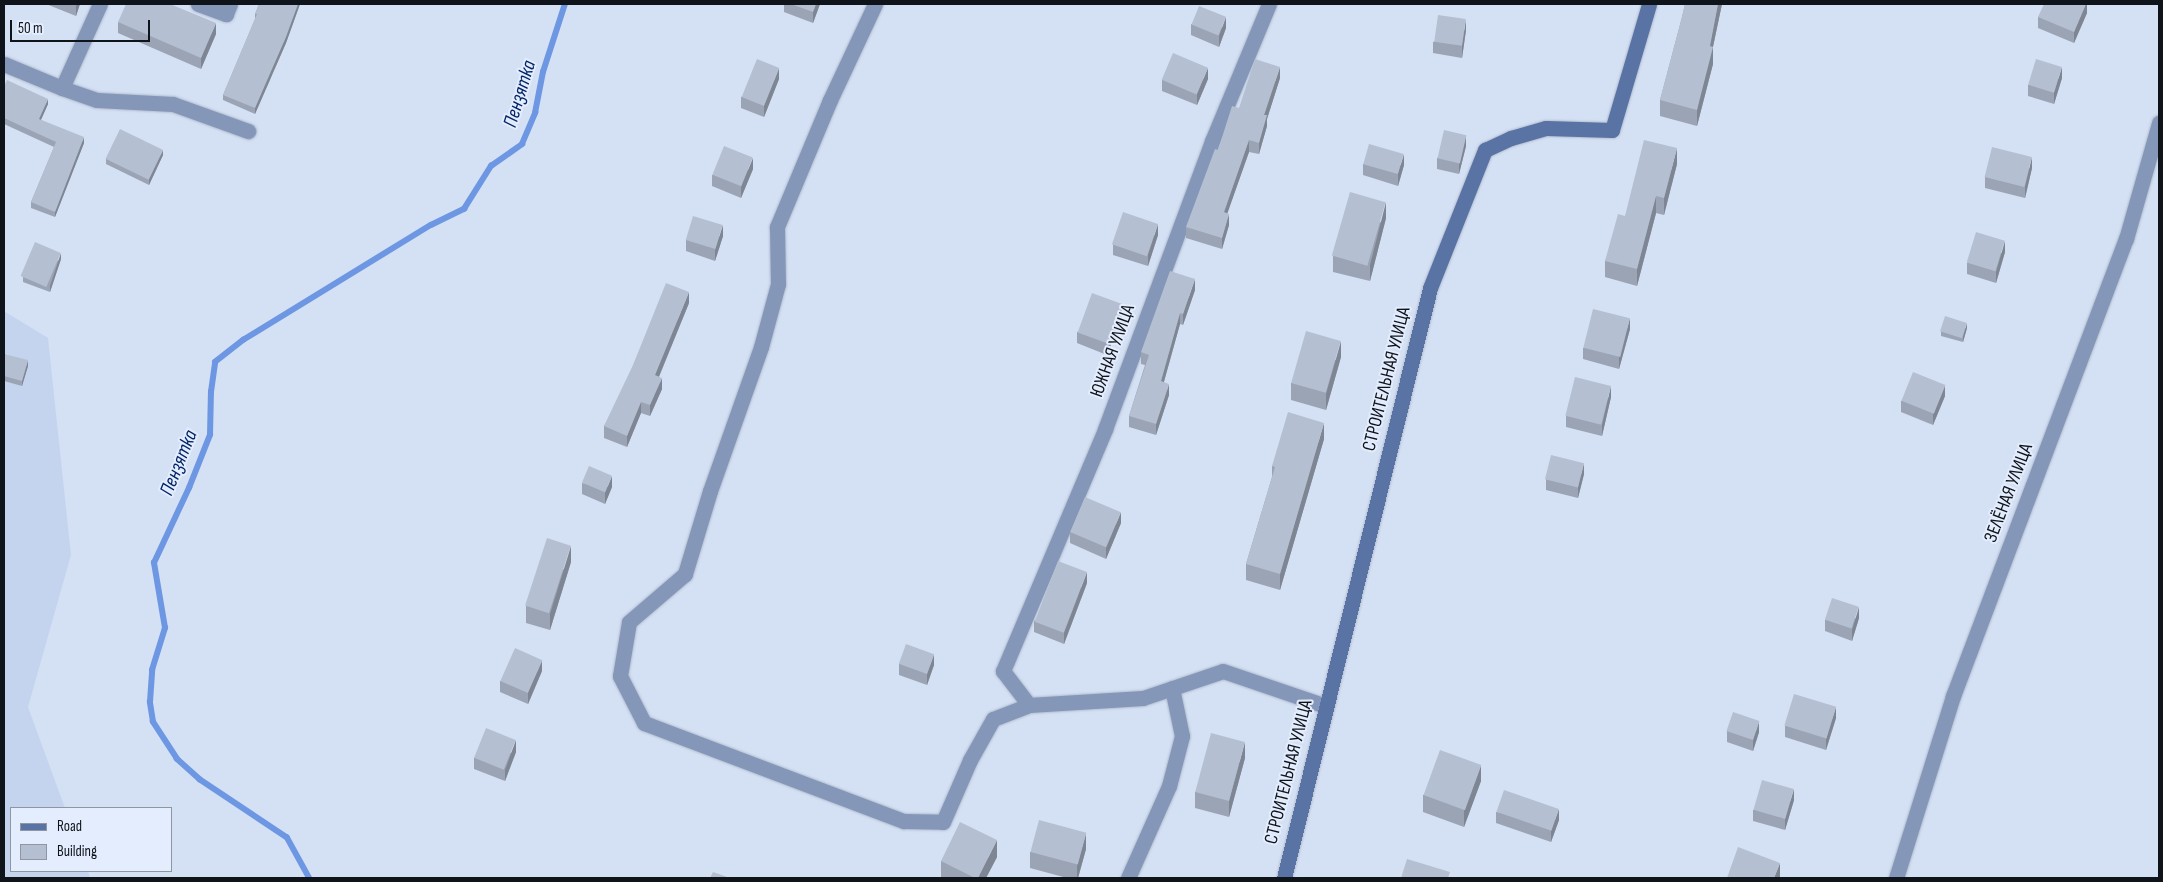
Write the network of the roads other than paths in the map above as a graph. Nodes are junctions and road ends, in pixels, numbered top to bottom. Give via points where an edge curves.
1 (100, 4) edge
2 (198, 4) edge
3 (230, 4) edge
4 (875, 4) edge
5 (1269, 4) edge
6 (1649, 4) edge
7 (4, 64) edge
8 (62, 88) junction
9 (2159, 123) edge
10 (248, 131) dead end
11 (1172, 688) junction
12 (1029, 705) junction
13 (1326, 706) junction
14 (1128, 878) edge
15 (1284, 878) edge
16 (1896, 878) edge

1 - 8 street
2 - 3 street via 226,14
4 - 12 street via 776,226 776,293 685,574 629,622 620,676 644,723 904,821 943,822 970,760 993,719
5 - 12 street, ЮЖНАЯ УЛИЦА via 1212,141 1105,430 1003,671
6 - 13 street, СТРОИТЕЛЬНАЯ УЛИЦА via 1612,130 1546,128 1485,150 1430,288
7 - 8 street
8 - 10 street via 97,100 173,104
9 - 16 street, ЗЕЛЁНАЯ УЛИЦА via 2126,239 1953,696
11 - 12 street via 1143,698
11 - 13 street via 1223,670
11 - 14 street via 1182,736 1169,786
13 - 15 street, СТРОИТЕЛЬНАЯ УЛИЦА

